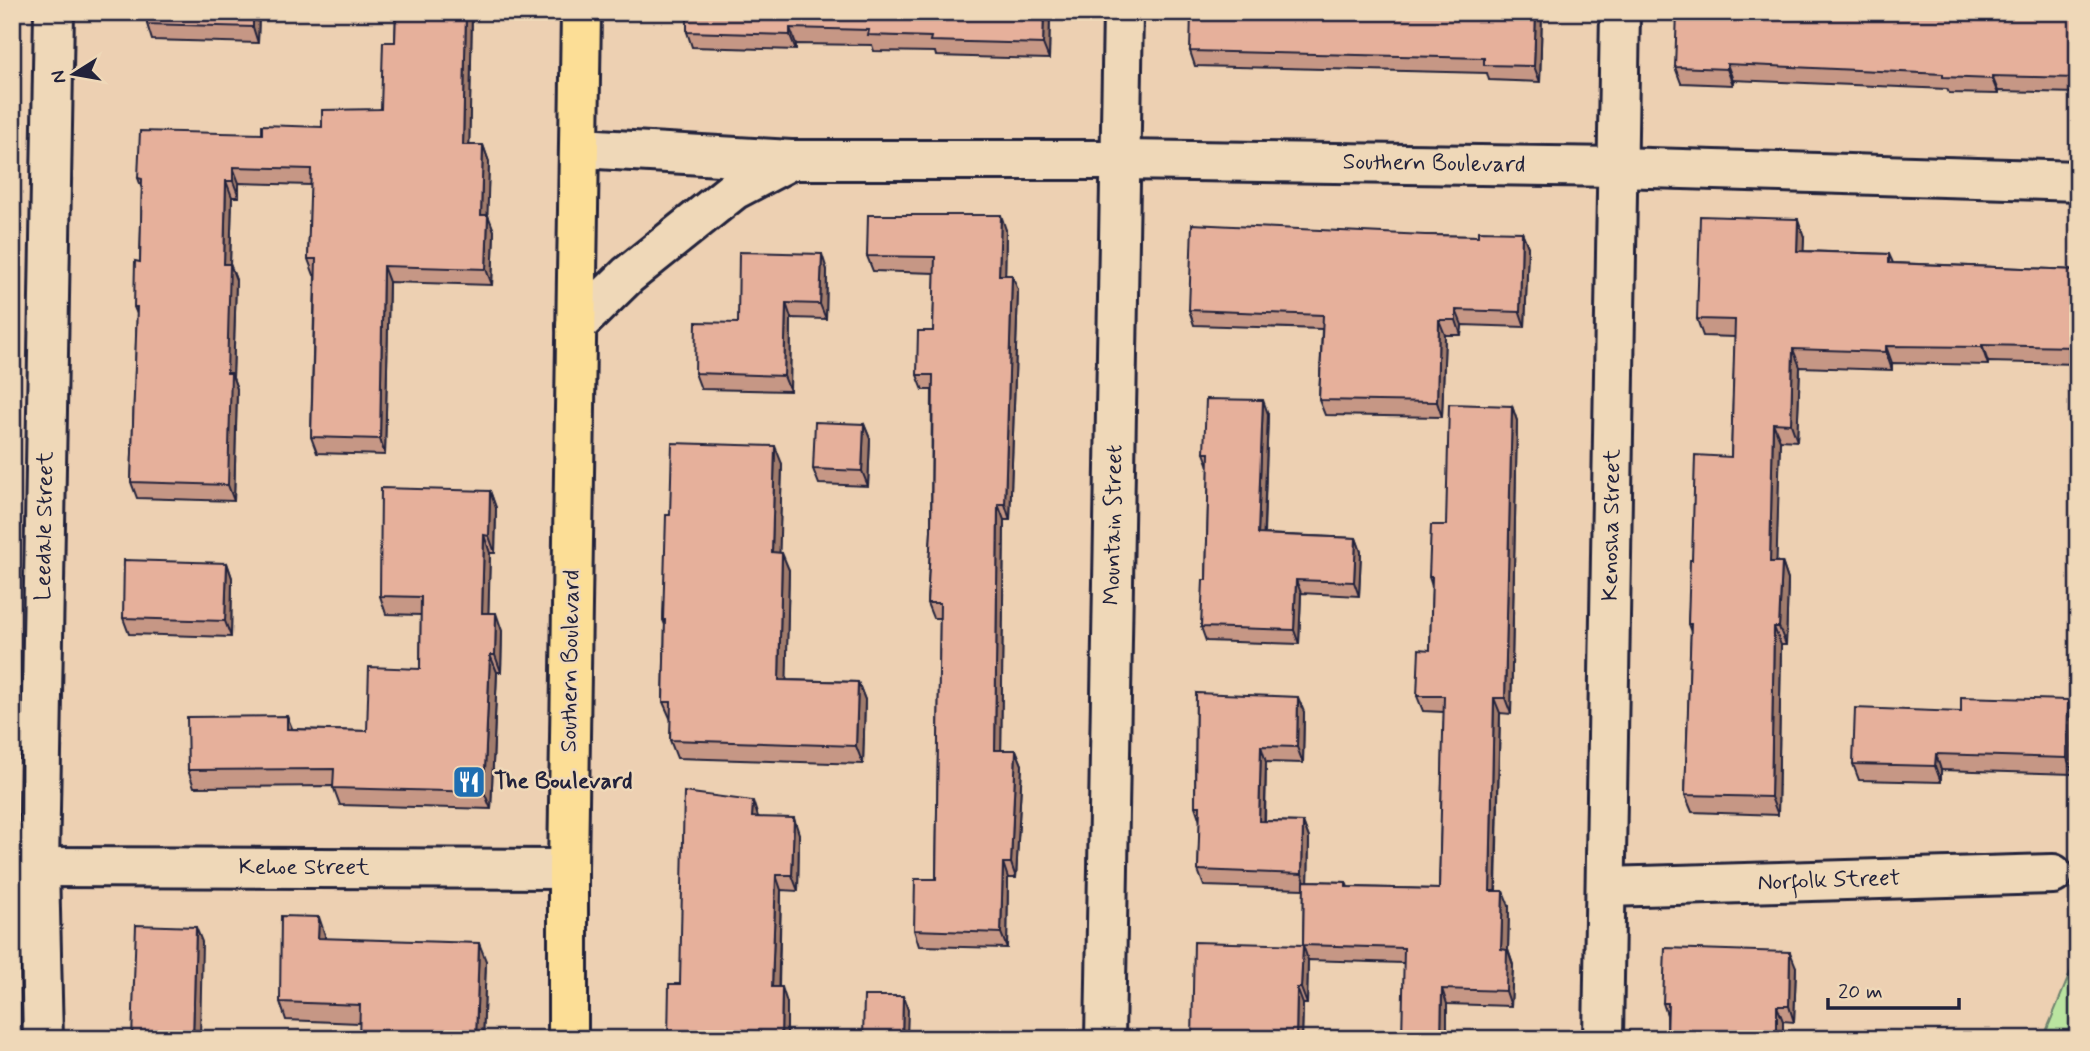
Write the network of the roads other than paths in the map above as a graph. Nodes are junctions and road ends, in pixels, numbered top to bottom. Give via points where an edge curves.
1 (54, 12) edge
2 (581, 12) edge
3 (1123, 12) edge
4 (1620, 12) edge
5 (580, 148) junction
6 (791, 160) junction
7 (1120, 160) junction
8 (1618, 167) junction
9 (2078, 181) edge
10 (576, 326) junction
11 (39, 867) junction
12 (568, 869) junction
13 (2053, 874) dead end
14 (1606, 887) junction
15 (40, 1038) edge
16 (568, 1039) edge
17 (1105, 1039) edge
18 (1603, 1039) edge

1 - 11 street, Leedale Street
2 - 5 main road
3 - 7 street, Mountain Street
4 - 8 street, Kenosha Street
5 - 6 street, Southern Boulevard
5 - 10 main road, Southern Boulevard
6 - 7 street, Southern Boulevard
6 - 10 street, Southern Boulevard via 734,190 628,275
7 - 8 street, Southern Boulevard
7 - 17 street, Mountain Street
8 - 9 street, Southern Boulevard
8 - 14 street, Kenosha Street
10 - 12 main road, Southern Boulevard
11 - 12 street, Kehoe Street
11 - 15 street, Leedale Street
12 - 16 main road, Southern Boulevard
13 - 14 street, Norfolk Street
14 - 18 street, Kenosha Street

